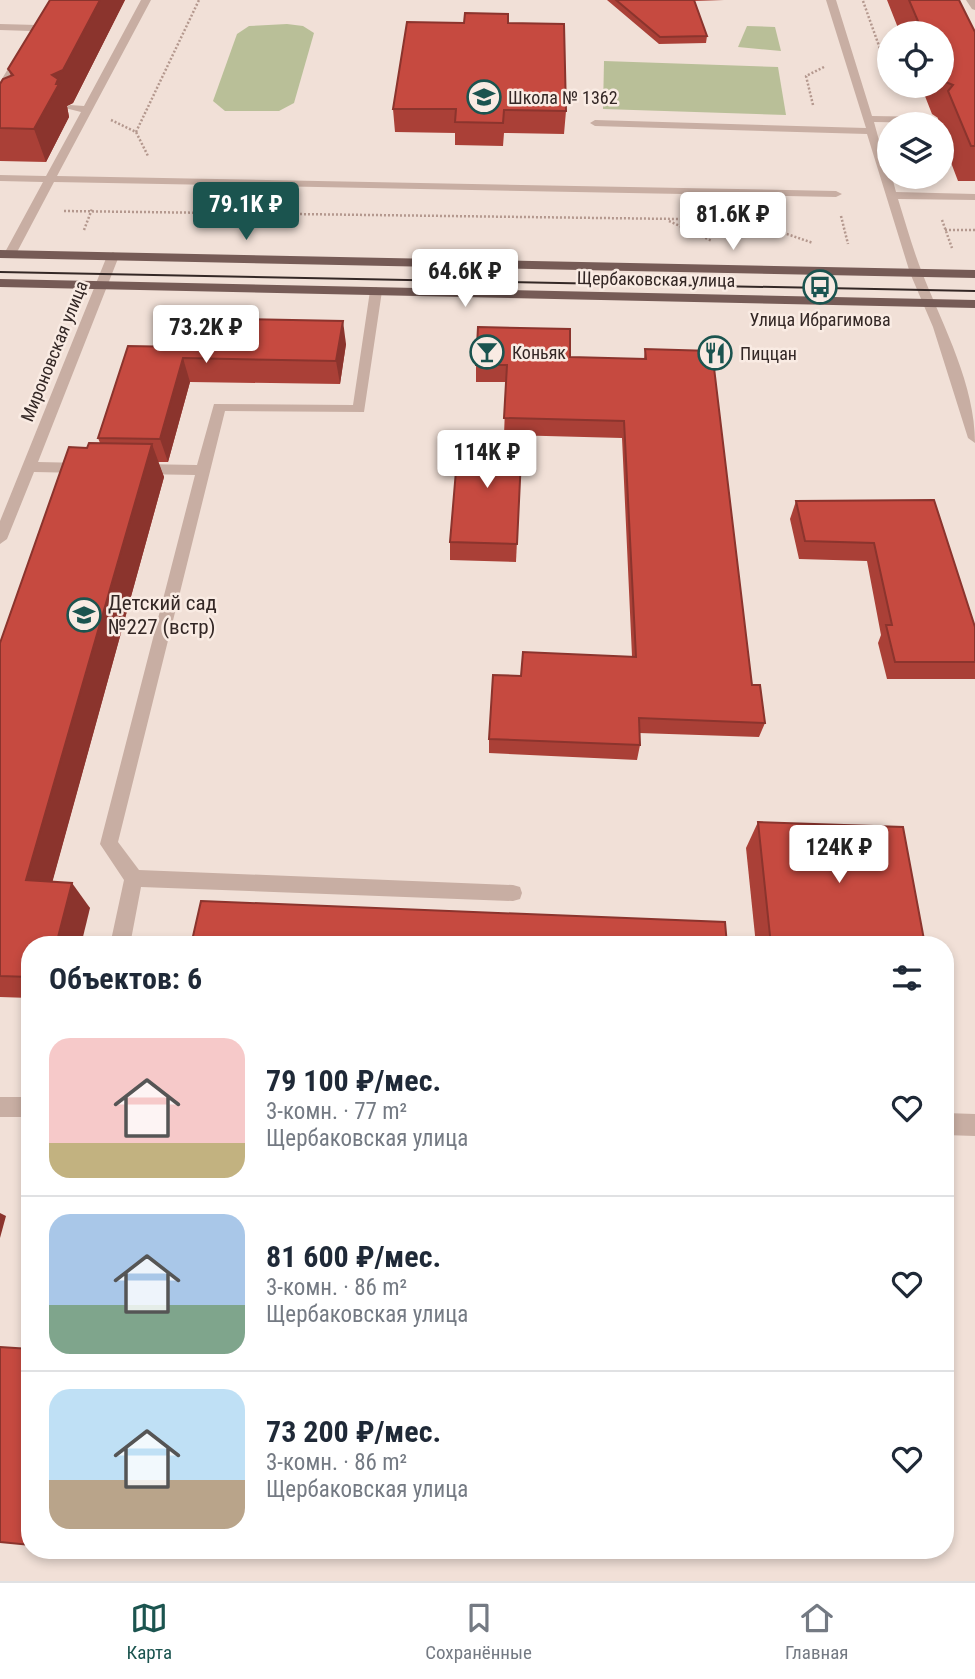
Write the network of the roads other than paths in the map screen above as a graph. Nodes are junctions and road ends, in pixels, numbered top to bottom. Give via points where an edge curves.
1 (146, 0) edge
2 (831, 0) edge
3 (973, 0) edge
4 (975, 7) edge
5 (0, 27) edge
6 (0, 91) edge
7 (71, 108) edge
8 (88, 109) junction
9 (867, 119) junction
10 (877, 119) edge
11 (594, 122) dead end
12 (870, 131) junction
13 (0, 178) edge
14 (52, 179) junction
15 (836, 194) dead end
16 (891, 195) junction
17 (975, 197) edge
18 (5, 254) edge
19 (113, 256) junction
20 (916, 273) junction
21 (975, 274) edge
22 (0, 283) edge
23 (102, 285) junction
24 (376, 291) junction
25 (931, 303) junction
26 (975, 304) edge
27 (975, 438) edge
28 (29, 467) junction
29 (96, 468) edge
30 (122, 468) edge
31 (203, 470) junction
32 (0, 539) edge
33 (134, 878) junction
34 (513, 893) dead end
35 (122, 936) edge
36 (0, 1107) edge
37 (21, 1107) edge
38 (954, 1124) edge
39 (975, 1125) edge

1 - 8 street
2 - 9 street
3 - 4 street
5 - 6 street via 37,28
7 - 8 street
8 - 14 street
9 - 10 street
9 - 12 street
11 - 12 street
12 - 16 street
13 - 14 street
14 - 15 street
14 - 18 street
16 - 17 street
16 - 20 street
18 - 19 main road, Щербаковская улица
19 - 20 main road, Щербаковская улица
19 - 23 street, Мироновская улица
20 - 21 main road, Щербаковская улица
20 - 25 street
22 - 23 main road, Щербаковская улица
23 - 24 main road, Щербаковская улица
23 - 28 street, Мироновская улица
24 - 25 main road, Щербаковская улица
24 - 31 street via 359,409 219,407
25 - 26 main road, Щербаковская улица
25 - 27 street
28 - 29 street
28 - 32 street, Мироновская улица
30 - 31 street
31 - 33 street via 109,844
33 - 34 street
33 - 35 street
36 - 37 street
38 - 39 street

